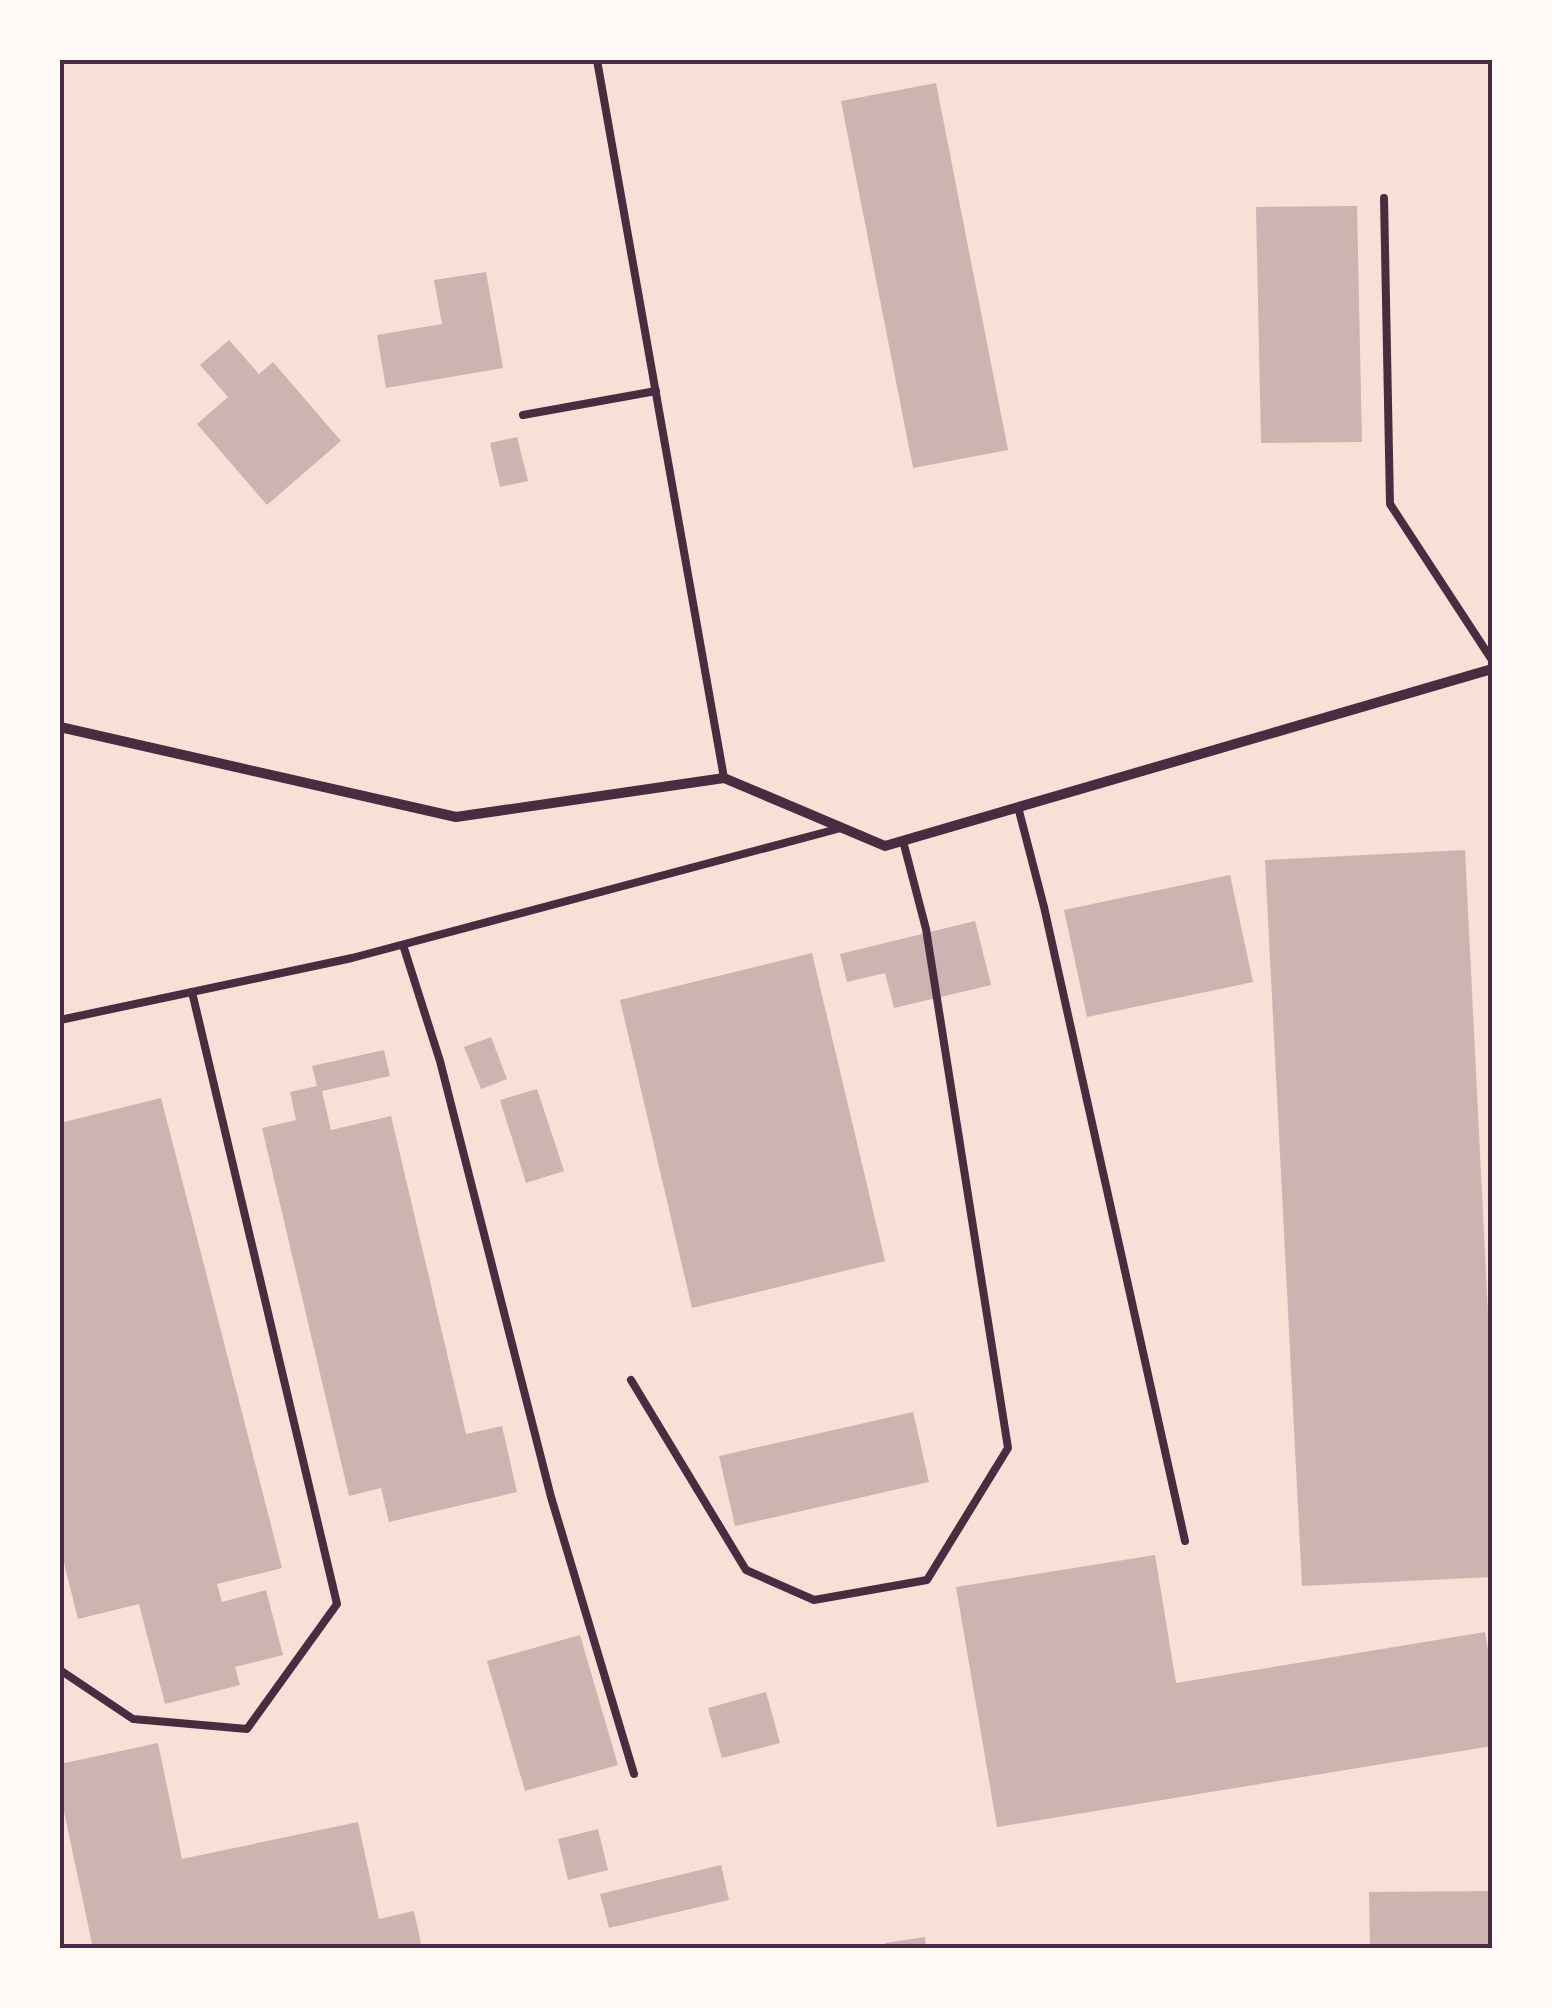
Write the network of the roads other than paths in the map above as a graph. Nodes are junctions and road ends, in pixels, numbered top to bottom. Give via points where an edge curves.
1 (597, 60) edge
2 (1384, 198) dead end
3 (656, 391) junction
4 (523, 414) dead end
5 (1492, 660) edge
6 (1492, 669) edge
7 (60, 727) edge
8 (724, 778) junction
9 (1018, 807) junction
10 (841, 828) junction
11 (902, 841) junction
12 (403, 945) junction
13 (192, 992) junction
14 (60, 1020) edge
15 (631, 1380) dead end
16 (1185, 1541) dead end
17 (60, 1670) edge
18 (634, 1774) dead end

1 - 3 lane
2 - 5 lane via 1390,504
3 - 4 lane
3 - 8 lane
6 - 9 street
7 - 8 street via 456,818
8 - 10 street
9 - 11 street
9 - 16 lane
10 - 11 street via 885,846
10 - 12 lane
11 - 15 lane via 926,929 1008,1448 927,1580 814,1600 746,1570
12 - 13 lane
12 - 18 lane via 440,1061 550,1497
13 - 14 lane
13 - 17 lane via 338,1604 247,1730 133,1719

